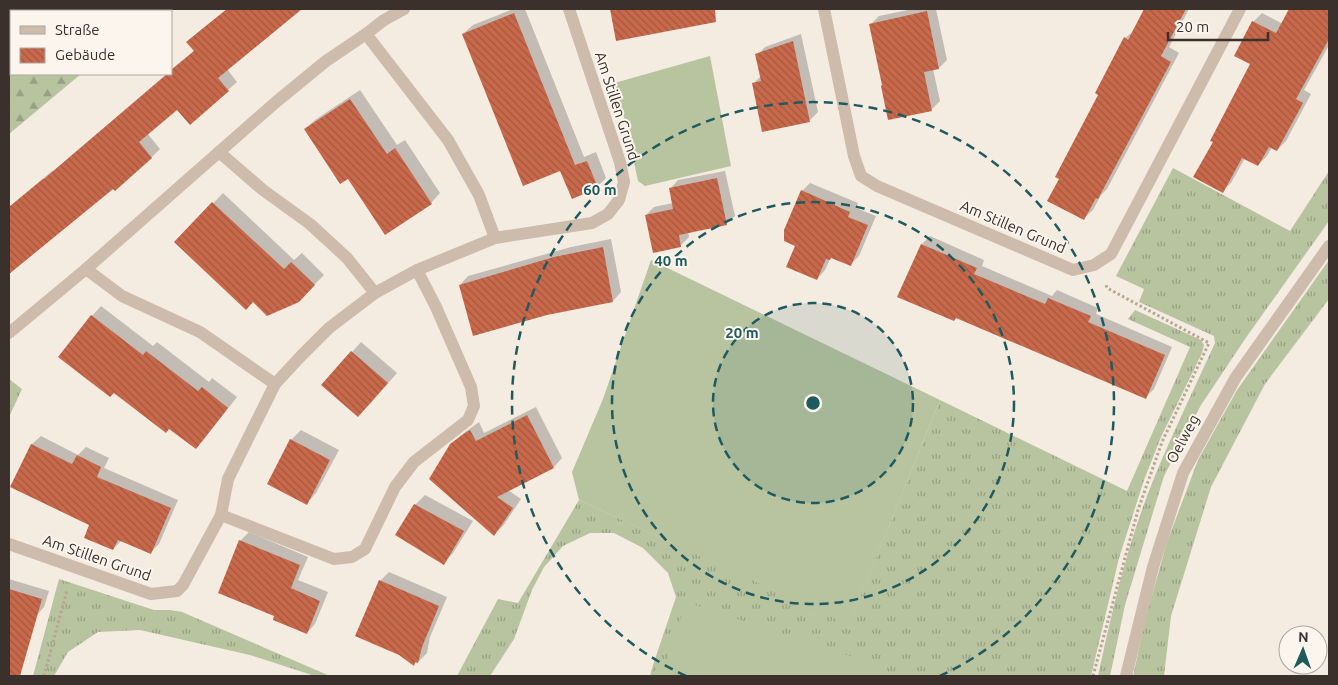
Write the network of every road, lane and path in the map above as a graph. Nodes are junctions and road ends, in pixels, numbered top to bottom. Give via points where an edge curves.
1 (404, 9) edge
2 (568, 9) edge
3 (824, 9) edge
4 (1240, 9) edge
5 (366, 34) junction
6 (220, 152) junction
7 (495, 238) junction
8 (1329, 246) edge
9 (1094, 265) junction
10 (86, 269) junction
11 (417, 270) junction
12 (375, 293) junction
13 (9, 333) edge
14 (275, 384) junction
15 (221, 514) junction
16 (9, 544) edge
17 (75, 568) junction
18 (44, 676) edge
19 (1093, 676) edge
20 (1126, 676) edge

1 - 5 street
2 - 7 street, Am Stillen Grund via 620,162 624,182 620,200 608,214 592,223
3 - 9 street, Am Stillen Grund via 854,156 861,176 877,186 1073,270
4 - 9 street, Am Stillen Grund via 1111,254
5 - 6 street via 319,67
5 - 7 street via 448,140 479,196
6 - 10 street
6 - 12 street via 263,190 310,224 347,258
7 - 11 street, Am Stillen Grund
8 - 20 street, Oelweg via 1236,377 1183,473 1153,567
9 - 19 path via 1107,288 1209,343 1162,442 1138,510
10 - 13 street
10 - 14 street via 122,296 200,332
11 - 12 street, Am Stillen Grund
11 - 15 street via 471,387 474,406 468,420 414,462 394,487 365,549 352,557 334,559
12 - 14 street, Am Stillen Grund via 329,328
14 - 15 street, Am Stillen Grund via 228,478
15 - 17 street, Am Stillen Grund via 177,591 151,594
16 - 17 street, Am Stillen Grund
17 - 18 path

